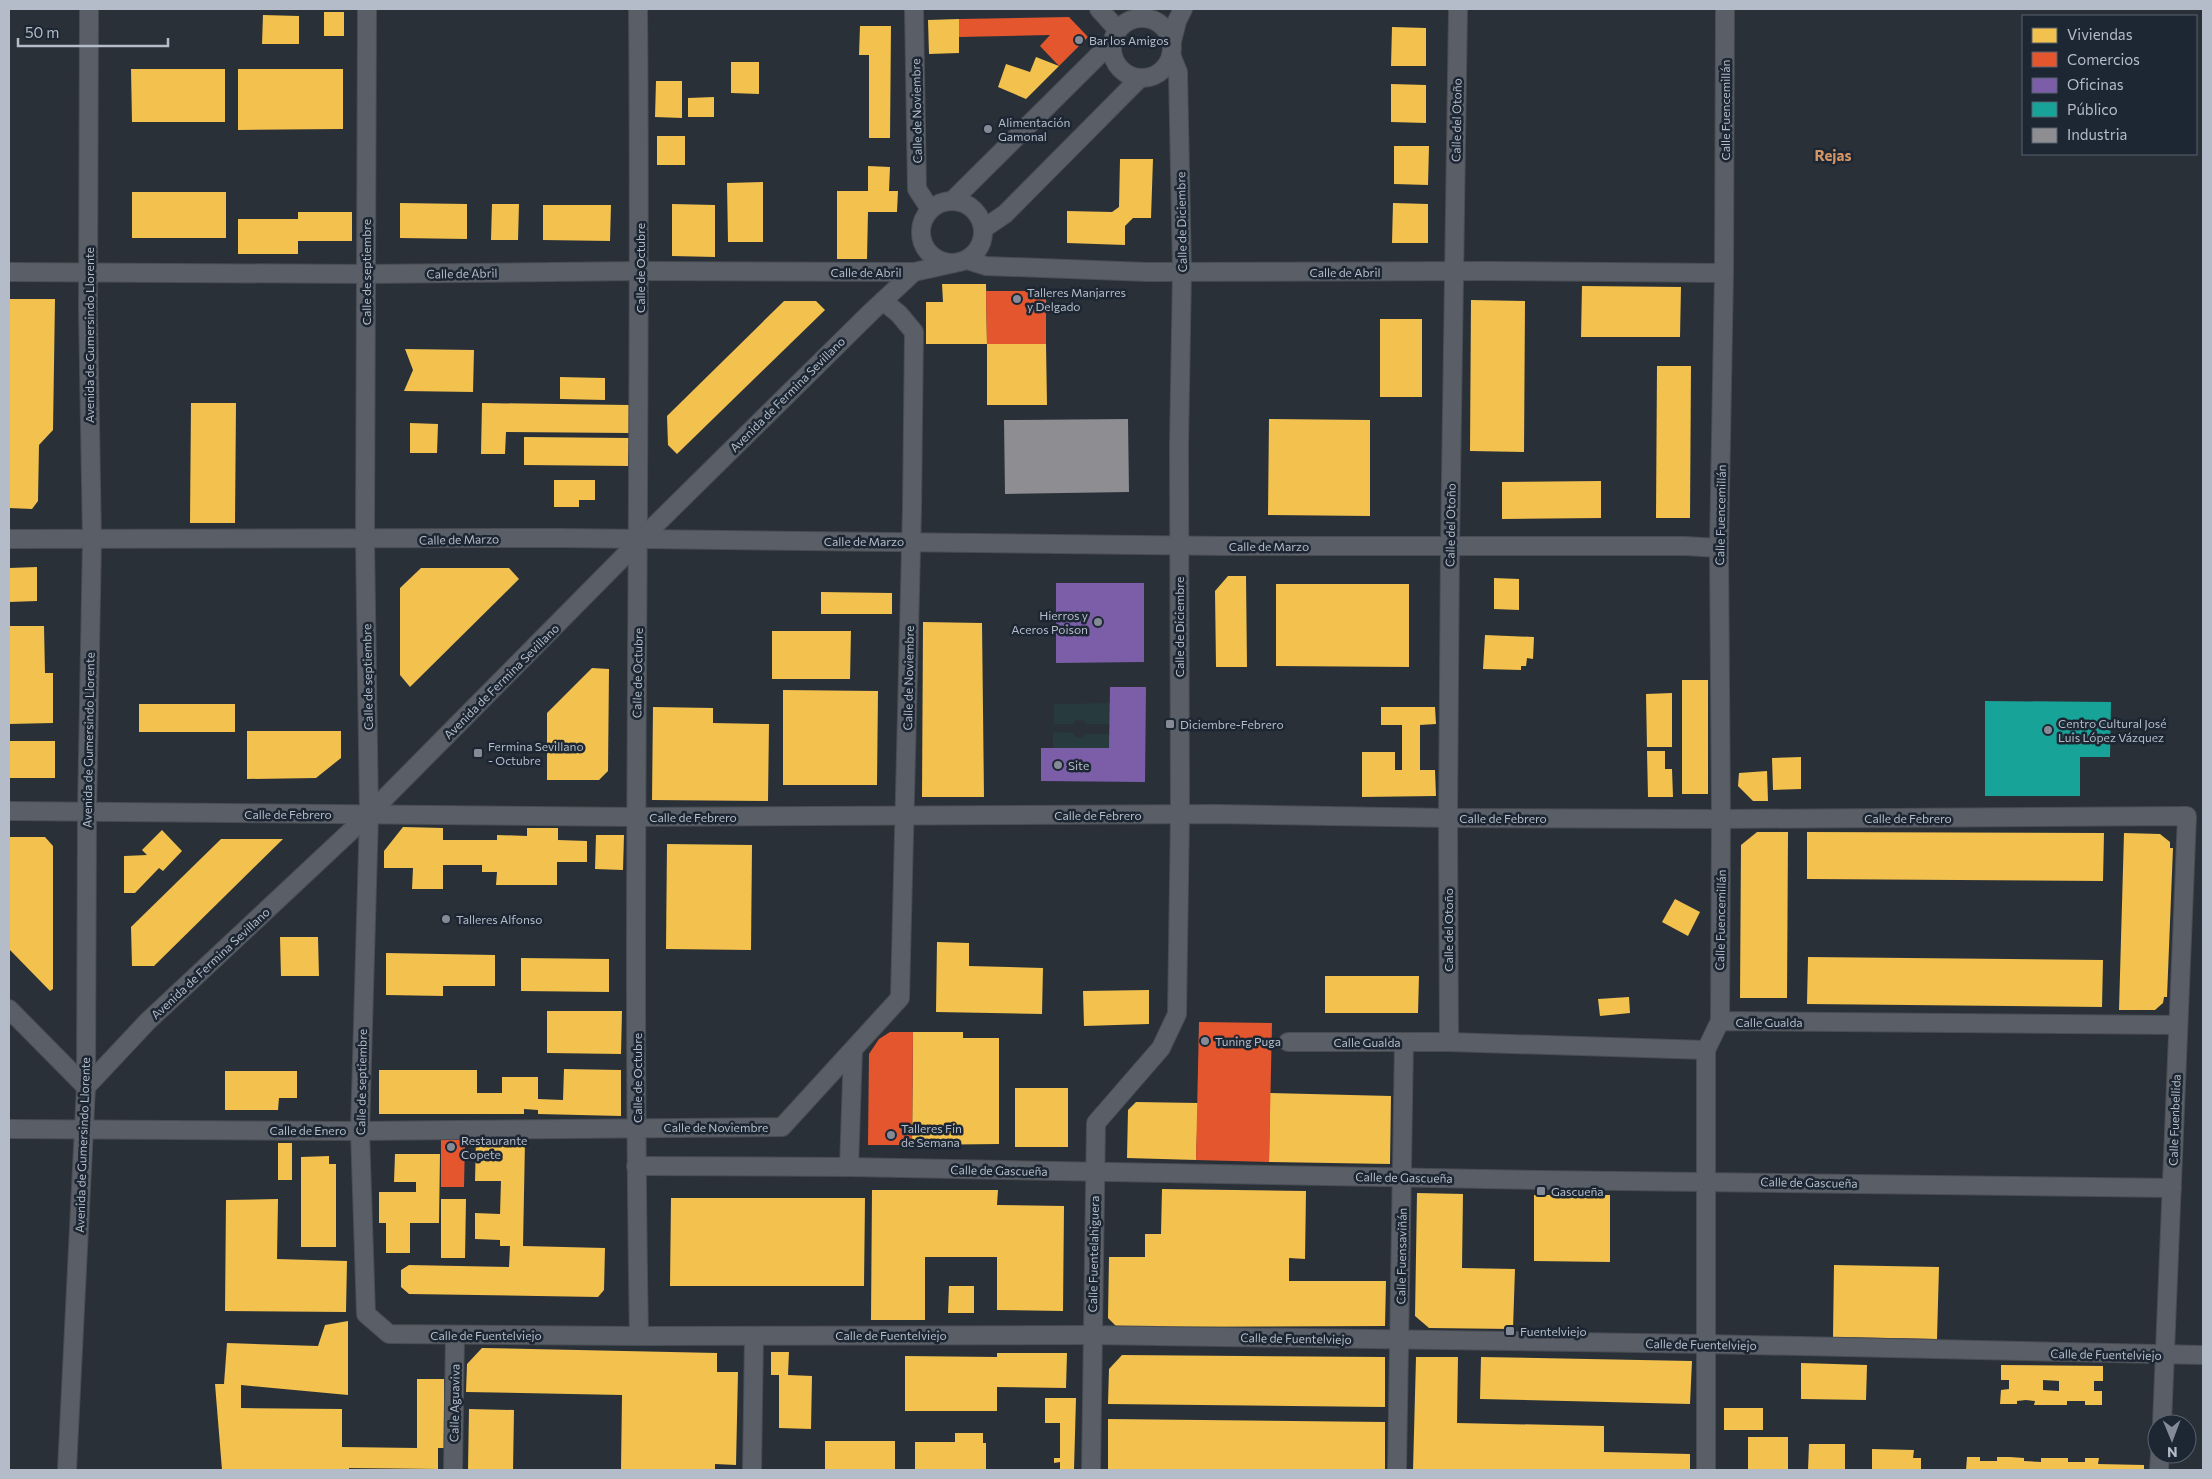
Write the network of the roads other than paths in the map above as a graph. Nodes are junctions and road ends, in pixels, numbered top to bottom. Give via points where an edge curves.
1 (90, 9) edge
2 (367, 9) edge
3 (638, 9) edge
4 (914, 9) edge
5 (1099, 9) edge
6 (1172, 9) edge
7 (1183, 9) edge
8 (1458, 9) edge
9 (1725, 9) edge
10 (1146, 18) junction
11 (1115, 36) junction
12 (1172, 48) junction
13 (1140, 78) junction
14 (953, 200) junction
15 (930, 209) junction
16 (983, 229) junction
17 (920, 235) junction
18 (961, 261) junction
19 (640, 271) junction
20 (1454, 271) junction
21 (9, 272) edge
22 (914, 272) junction
23 (1182, 272) junction
24 (1724, 273) junction
25 (89, 274) junction
26 (366, 274) junction
27 (884, 301) junction
28 (9, 539) edge
29 (92, 540) junction
30 (365, 540) junction
31 (639, 541) junction
32 (911, 541) junction
33 (1180, 545) junction
34 (1450, 547) junction
35 (1719, 548) junction
36 (9, 811) edge
37 (87, 812) junction
38 (369, 814) junction
39 (1180, 815) junction
40 (904, 816) junction
41 (2187, 816) joint
42 (636, 817) junction
43 (1448, 818) junction
44 (1721, 819) junction
45 (9, 1009) edge
46 (1720, 1022) junction
47 (2178, 1026) junction
48 (1288, 1042) dead end
49 (1404, 1042) junction
50 (1449, 1042) junction
51 (853, 1050) junction
52 (1706, 1050) junction
53 (86, 1087) junction
54 (636, 1128) junction
55 (9, 1129) edge
56 (84, 1130) junction
57 (360, 1130) junction
58 (636, 1166) junction
59 (849, 1167) junction
60 (1095, 1172) junction
61 (1402, 1176) junction
62 (1706, 1181) junction
63 (2172, 1188) junction
64 (389, 1334) joint
65 (455, 1335) junction
66 (1092, 1335) junction
67 (639, 1336) junction
68 (754, 1336) junction
69 (1398, 1339) junction
70 (1706, 1344) junction
71 (2166, 1355) junction
72 (2203, 1355) edge
73 (2163, 1414) edge
74 (66, 1470) edge
75 (453, 1470) edge
76 (752, 1470) edge
77 (1091, 1470) edge
78 (1397, 1470) edge
79 (1706, 1470) edge

1 - 25 street, Avenida de Gumersindo Llorente
2 - 26 street, Calle de septiembre
3 - 19 street, Calle de Octubre
4 - 15 street, Calle de Noviembre via 917,190
5 - 11 street
6 - 10 street
7 - 12 street via 1177,21
8 - 20 street, Calle del Otoño
9 - 24 street, Calle Fuencemillán
10 - 11 street via 1130,20
10 - 12 street via 1166,30
11 - 13 street via 1112,55 1118,66 1127,74
11 - 14 street
12 - 13 street via 1165,68 1154,76
12 - 23 street, Calle de Diciembre via 1178,72
13 - 16 street via 1005,214
14 - 15 street via 941,202
14 - 16 street via 974,209
15 - 17 street via 921,225
16 - 18 street via 980,247
17 - 18 street via 932,256 942,262
17 - 22 street
18 - 22 street
18 - 23 street, Calle de Abril via 986,266
19 - 22 street, Calle de Abril
19 - 26 street, Calle de Abril
19 - 31 street, Calle de Octubre
20 - 23 street, Calle de Abril
20 - 24 street, Calle de Abril
20 - 34 street, Calle del Otoño
21 - 25 street, Calle de Abril
22 - 27 street, Avenida de Fermina Sevillano
23 - 33 street, Calle de Diciembre
24 - 35 street, Calle Fuencemillán
25 - 26 street, Calle de Abril
25 - 29 street, Avenida de Gumersindo Llorente
26 - 30 street, Calle de septiembre
27 - 31 street, Avenida de Fermina Sevillano
27 - 32 street, Calle de Noviembre via 914,332
28 - 29 street, Calle de Marzo
29 - 30 street, Calle de Marzo
29 - 37 street, Avenida de Gumersindo Llorente
30 - 31 street, Calle de Marzo via 563,538
30 - 38 street, Calle de septiembre
31 - 32 street, Calle de Marzo
31 - 38 street, Avenida de Fermina Sevillano
31 - 42 street, Calle de Octubre
32 - 33 street, Calle de Marzo
32 - 40 street, Calle de Noviembre
33 - 34 street, Calle de Marzo
33 - 39 street, Calle de Diciembre
34 - 35 street, Calle de Marzo
34 - 43 street, Calle del Otoño
35 - 44 street, Calle Fuencemillán
36 - 37 street, Calle de Febrero
37 - 38 street, Calle de Febrero
37 - 53 street, Avenida de Gumersindo Llorente
38 - 42 street, Calle de Febrero
38 - 53 street, Avenida de Fermina Sevillano via 148,1021
38 - 57 street, Calle de septiembre
39 - 40 street, Calle de Febrero
39 - 43 street, Calle de Febrero
39 - 60 street, Calle de Diciembre via 1177,1014 1161,1048 1096,1123
40 - 42 street, Calle de Febrero
40 - 51 street, Calle de Noviembre via 900,998
41 - 44 street, Calle de Febrero
41 - 47 street, Calle Fuenbellida
42 - 54 street, Calle de Octubre
43 - 44 street, Calle de Febrero
43 - 50 street, Calle del Otoño
44 - 46 street, Calle Fuencemillán
45 - 53 street
46 - 47 street, Calle Gualda
46 - 52 street, Calle Gualda
47 - 63 street, Calle Fuenbellida
48 - 49 street, Calle Gualda
49 - 50 street, Calle Gualda
49 - 61 street, Calle Fuensaviñán
50 - 52 street, Calle Gualda
51 - 54 street, Calle de Noviembre via 782,1127
51 - 59 street
52 - 62 street
53 - 56 street, Avenida de Gumersindo Llorente
54 - 57 street, Calle de Enero
54 - 58 street, Calle de Octubre
55 - 56 street, Calle de Enero
56 - 57 street, Calle de Enero
56 - 74 street, Avenida de Gumersindo Llorente
57 - 64 street, Calle de septiembre via 366,1314
58 - 59 street, Calle de Gascueña
58 - 67 street, Calle de Octubre
59 - 60 street, Calle de Gascueña
60 - 61 street, Calle de Gascueña
60 - 66 street, Calle Fuentelahiguera
61 - 62 street, Calle de Gascueña
61 - 69 street, Calle Fuensaviñán
62 - 63 street, Calle de Gascueña
62 - 70 street
63 - 71 street, Calle Fuenbellida
64 - 65 street, Calle de Fuentelviejo
65 - 67 street, Calle de Fuentelviejo
65 - 75 street, Calle Aguaviva
66 - 68 street, Calle de Fuentelviejo
66 - 69 street, Calle de Fuentelviejo
66 - 77 street, Calle Fuentelahiguera
67 - 68 street, Calle de Fuentelviejo
68 - 76 street
69 - 70 street, Calle de Fuentelviejo
69 - 78 street, Calle Fuensaviñán
70 - 71 street, Calle de Fuentelviejo
70 - 79 street
71 - 72 street, Calle de Fuentelviejo
71 - 73 street, Calle Fuenbellida

